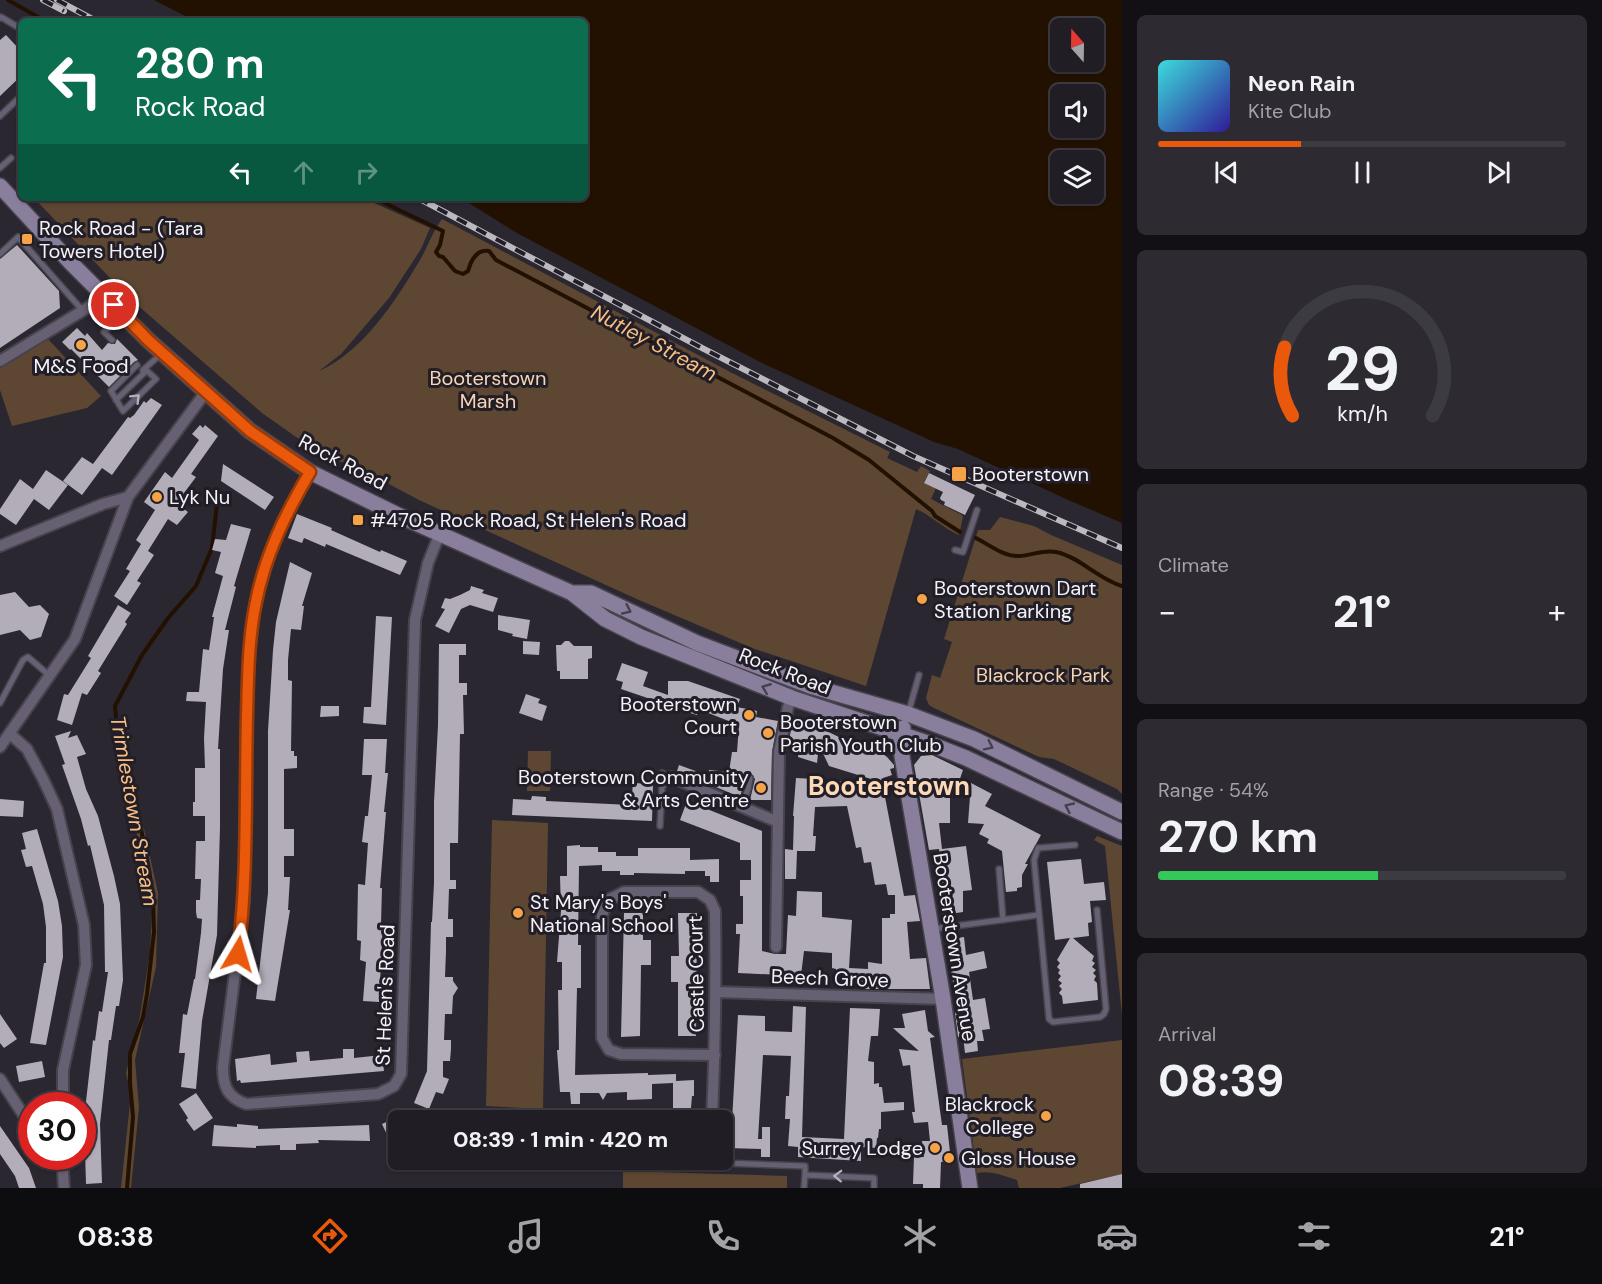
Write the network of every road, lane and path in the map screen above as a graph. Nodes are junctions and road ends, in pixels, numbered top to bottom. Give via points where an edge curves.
1 (0, 18) edge
2 (18, 27) edge
3 (18, 99) edge
4 (0, 116) edge
5 (11, 158) dead end
6 (0, 168) edge
7 (0, 186) edge
8 (0, 254) edge
9 (105, 297) junction
10 (83, 311) junction
11 (123, 314) junction
12 (112, 340) dead end
13 (162, 353) junction
14 (0, 361) edge
15 (144, 370) junction
16 (205, 393) junction
17 (116, 400) junction
18 (310, 472) junction
19 (129, 497) junction
20 (977, 510) dead end
21 (440, 533) junction
22 (0, 546) edge
23 (955, 550) dead end
24 (572, 593) junction
25 (919, 675) dead end
26 (50, 676) junction
27 (792, 698) junction
28 (0, 703) edge
29 (908, 714) junction
30 (10, 734) junction
31 (901, 735) junction
32 (0, 747) edge
33 (666, 775) joint
34 (750, 778) dead end
35 (742, 807) junction
36 (1122, 812) edge
37 (778, 822) junction
38 (660, 826) dead end
39 (1122, 832) edge
40 (1076, 845) dead end
41 (999, 869) dead end
42 (1097, 910) dead end
43 (1038, 915) junction
44 (1003, 920) junction
45 (932, 929) junction
46 (776, 947) dead end
47 (716, 992) junction
48 (943, 999) junction
49 (715, 1055) junction
50 (0, 1079) edge
51 (63, 1092) edge
52 (18, 1107) edge
53 (712, 1110) edge
54 (733, 1163) edge
55 (63, 1170) edge
56 (805, 1175) junction
57 (64, 1188) edge
58 (804, 1188) edge
59 (874, 1188) edge
60 (970, 1188) edge

1 - 2 lane
3 - 4 lane
5 - 6 lane
7 - 9 main road, Rock Road
8 - 10 lane via 18,237
9 - 10 street
9 - 11 main road, Rock Road
10 - 14 street
11 - 12 lane via 104,332
11 - 13 main road, Rock Road
13 - 15 lane
13 - 16 main road, Rock Road
15 - 17 lane
15 - 17 lane via 136,364 111,391
17 -> 15 lane via 123,411 156,379
16 - 18 main road, Rock Road via 250,431
16 - 19 street
18 - 21 main road, Rock Road
18 - 21 street, St Helen's Road via 267,561 255,605 250,647 244,901 223,1067 226,1090 246,1104 378,1094 394,1086 401,1074 415,620 428,563
19 - 22 street
19 - 26 street via 75,639
20 - 23 lane via 963,552
21 - 24 main road, Rock Road
27 -> 24 main road, Rock Road via 641,637 605,619
24 -> 29 main road, Rock Road via 591,593 697,643 810,686
25 - 29 lane
26 - 28 lane via 28,657
26 - 30 street
27 - 31 main road, Rock Road
27 - 37 street via 780,741
29 - 31 main road, Booterstown Avenue
29 -> 36 main road, Rock Road via 974,739
30 - 32 street
30 - 51 street via 27,748 57,809 84,925 86,965 63,1070
39 -> 31 main road, Rock Road via 966,759
31 - 45 main road, Booterstown Avenue
33 - 35 street
33 - 38 lane
34 - 35 lane
35 - 37 street
37 - 46 street
40 - 43 lane via 1038,848 1034,871
41 - 44 lane
42 - 43 lane via 1106,1010 1100,1017 1053,1022 1049,1019
43 - 44 lane
44 - 45 lane
45 - 48 main road, Booterstown Avenue
47 - 48 street, Beech Grove
47 - 49 street, Castle Court
47 - 49 street, Castle Court via 715,911 710,900 698,892 624,892 608,900 603,915 602,1038 609,1050 621,1054
48 - 60 main road, Booterstown Avenue
49 - 53 street, Castle Court
50 - 52 street
54 - 56 lane via 806,1166
55 - 57 street
56 - 58 lane
59 -> 56 lane via 874,1178

